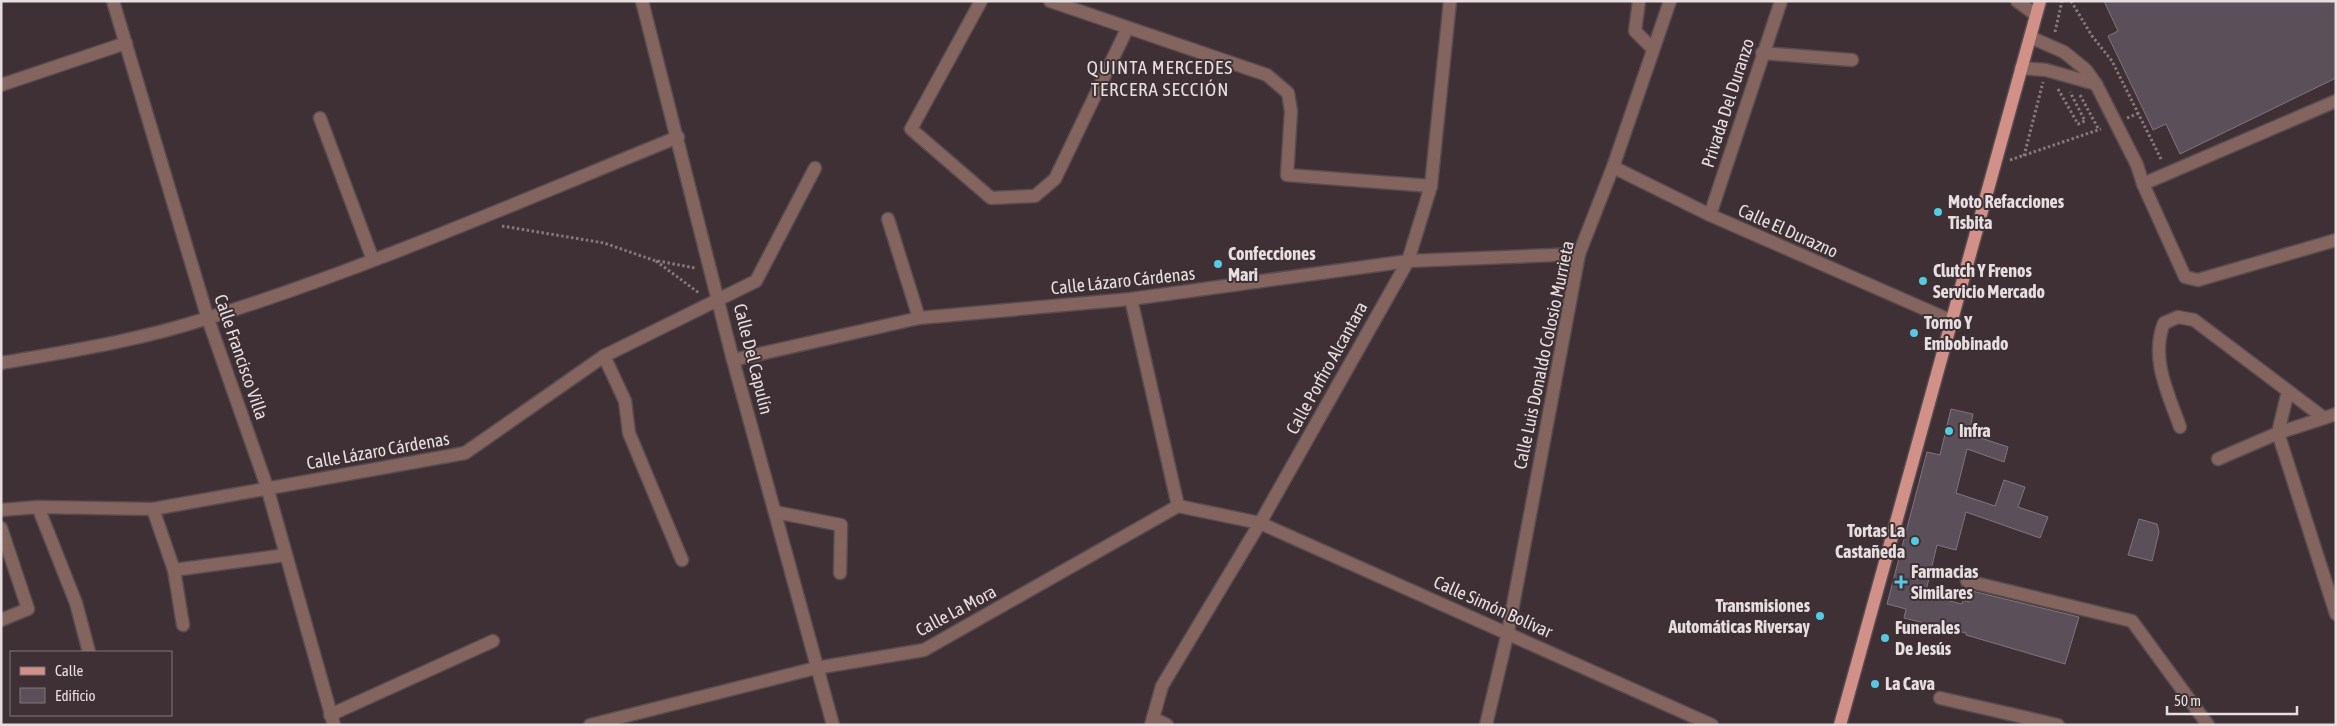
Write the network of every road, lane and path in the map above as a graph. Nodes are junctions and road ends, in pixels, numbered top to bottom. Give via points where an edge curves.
1 (113, 1) edge
2 (642, 1) edge
3 (981, 1) edge
4 (1050, 1) edge
5 (1450, 1) edge
6 (1639, 1) edge
7 (1670, 1) edge
8 (1781, 1) edge
9 (2018, 1) edge
10 (2040, 1) edge
11 (2071, 1) edge
12 (2036, 15) junction
13 (1127, 29) junction
14 (2030, 37) junction
15 (126, 43) junction
16 (1652, 48) junction
17 (1762, 53) junction
18 (1852, 60) dead end
19 (2022, 68) junction
20 (2096, 84) junction
21 (1, 85) edge
22 (2057, 88) dead end
23 (2336, 101) edge
24 (320, 118) dead end
25 (2099, 130) dead end
26 (2092, 132) dead end
27 (678, 137) junction
28 (1995, 165) junction
29 (1613, 167) junction
30 (814, 168) dead end
31 (2170, 174) junction
32 (2143, 184) junction
33 (1431, 186) junction
34 (488, 214) junction
35 (1710, 215) junction
36 (888, 220) dead end
37 (2336, 240) edge
38 (1579, 254) junction
39 (373, 260) junction
40 (653, 260) junction
41 (1408, 261) junction
42 (712, 269) junction
43 (1131, 299) junction
44 (715, 300) junction
45 (919, 318) junction
46 (208, 319) junction
47 (1952, 321) junction
48 (604, 356) junction
49 (733, 360) junction
50 (1, 363) edge
51 (2288, 391) junction
52 (2330, 416) edge
53 (2180, 427) dead end
54 (2278, 433) junction
55 (2218, 459) dead end
56 (267, 487) junction
57 (1178, 506) junction
58 (38, 507) junction
59 (153, 509) junction
60 (1, 510) edge
61 (776, 512) junction
62 (1260, 523) junction
63 (1, 528) edge
64 (286, 555) junction
65 (682, 560) dead end
66 (174, 570) junction
67 (840, 572) dead end
68 (1966, 581) dead end
69 (2336, 614) edge
70 (1, 620) edge
71 (183, 625) dead end
72 (1508, 632) junction
73 (493, 641) dead end
74 (89, 651) edge
75 (816, 668) junction
76 (1940, 698) dead end
77 (332, 720) edge
78 (1152, 721) edge
79 (590, 725) edge
80 (833, 725) edge
81 (1167, 725) edge
82 (1486, 725) edge
83 (1712, 725) edge
84 (1840, 725) edge
85 (2058, 725) edge
86 (2208, 725) edge

1 - 15 street, Calle Francisco Villa
2 - 27 street, Calle Del Capulín
3 - 13 street via 911,129 991,198 1036,196 1055,180
4 - 13 street
5 - 33 street, Calle Porfiro Alcantara
6 - 16 street via 1635,31
7 - 16 street, Calle Luis Donaldo Colosio Murrieta
8 - 17 street, Privada Del Duranzo
9 - 12 street
10 - 12 main road
11 - 31 path via 2112,61
12 - 14 main road
13 - 33 street via 1266,75 1288,93 1291,111 1287,175
14 - 19 main road
14 - 20 street via 2064,52 2086,70
15 - 21 street
15 - 46 street, Calle Francisco Villa
16 - 29 street, Calle Luis Donaldo Colosio Murrieta
17 - 18 street
17 - 35 street, Privada Del Duranzo
19 - 20 street via 2046,70
19 - 28 main road
20 - 32 street via 2137,164
22 - 25 path via 2078,124 2085,121 2068,89 2076,86
23 - 31 street
24 - 39 street
26 - 28 path
27 - 34 street
27 - 42 street, Calle Del Capulín
28 - 47 main road
29 - 35 street, Calle El Durazno
29 - 38 street, Calle Luis Donaldo Colosio Murrieta
30 - 44 street, Calle Lázaro Cárdenas via 756,281
31 - 32 street
32 - 37 street via 2185,277 2198,280
33 - 41 street, Calle Porfiro Alcantara
34 - 39 street
34 - 40 path via 502,226 604,243
35 - 47 street, Calle El Durazno
36 - 45 street
38 - 41 street, Calle Lázaro Cárdenas
38 - 72 street, Calle Luis Donaldo Colosio Murrieta
39 - 46 street
40 - 42 path
40 - 44 path
41 - 43 street, Calle Lázaro Cárdenas
41 - 62 street, Calle Porfiro Alcantara
42 - 44 street, Calle Del Capulín
43 - 45 street, Calle Lázaro Cárdenas
43 - 57 street
44 - 48 street, Calle Lázaro Cárdenas
44 - 49 street, Calle Del Capulín
45 - 49 street, Calle Lázaro Cárdenas
46 - 50 street via 111,344
46 - 56 street, Calle Francisco Villa
47 - 84 main road
48 - 56 street, Calle Lázaro Cárdenas via 465,453
48 - 65 street via 625,401 629,433
49 - 61 street, Calle Del Capulín
51 - 52 street
51 - 53 street via 2194,320 2178,317 2164,323 2158,338 2159,364
51 - 54 street
52 - 54 street
54 - 55 street
54 - 69 street
56 - 59 street, Calle Lázaro Cárdenas
56 - 64 street, Calle Francisco Villa
57 - 62 street
57 - 75 street, Calle La Mora via 924,650
58 - 59 street, Calle Lázaro Cárdenas
58 - 60 street, Calle Lázaro Cárdenas
58 - 74 street via 76,603
59 - 66 street
61 - 67 street via 840,525
61 - 75 street, Calle Del Capulín
62 - 72 street, Calle Simón Bolívar
62 - 78 street, Calle Porfiro Alcantara via 1162,686
63 - 70 street via 28,609
64 - 66 street
64 - 77 street, Calle Francisco Villa
66 - 71 street
68 - 86 street via 2132,621
72 - 82 street, Calle Luis Donaldo Colosio Murrieta
72 - 83 street, Calle Simón Bolívar
73 - 77 street
75 - 79 street, Calle La Mora
75 - 80 street, Calle Del Capulín
76 - 85 street
78 - 81 street

